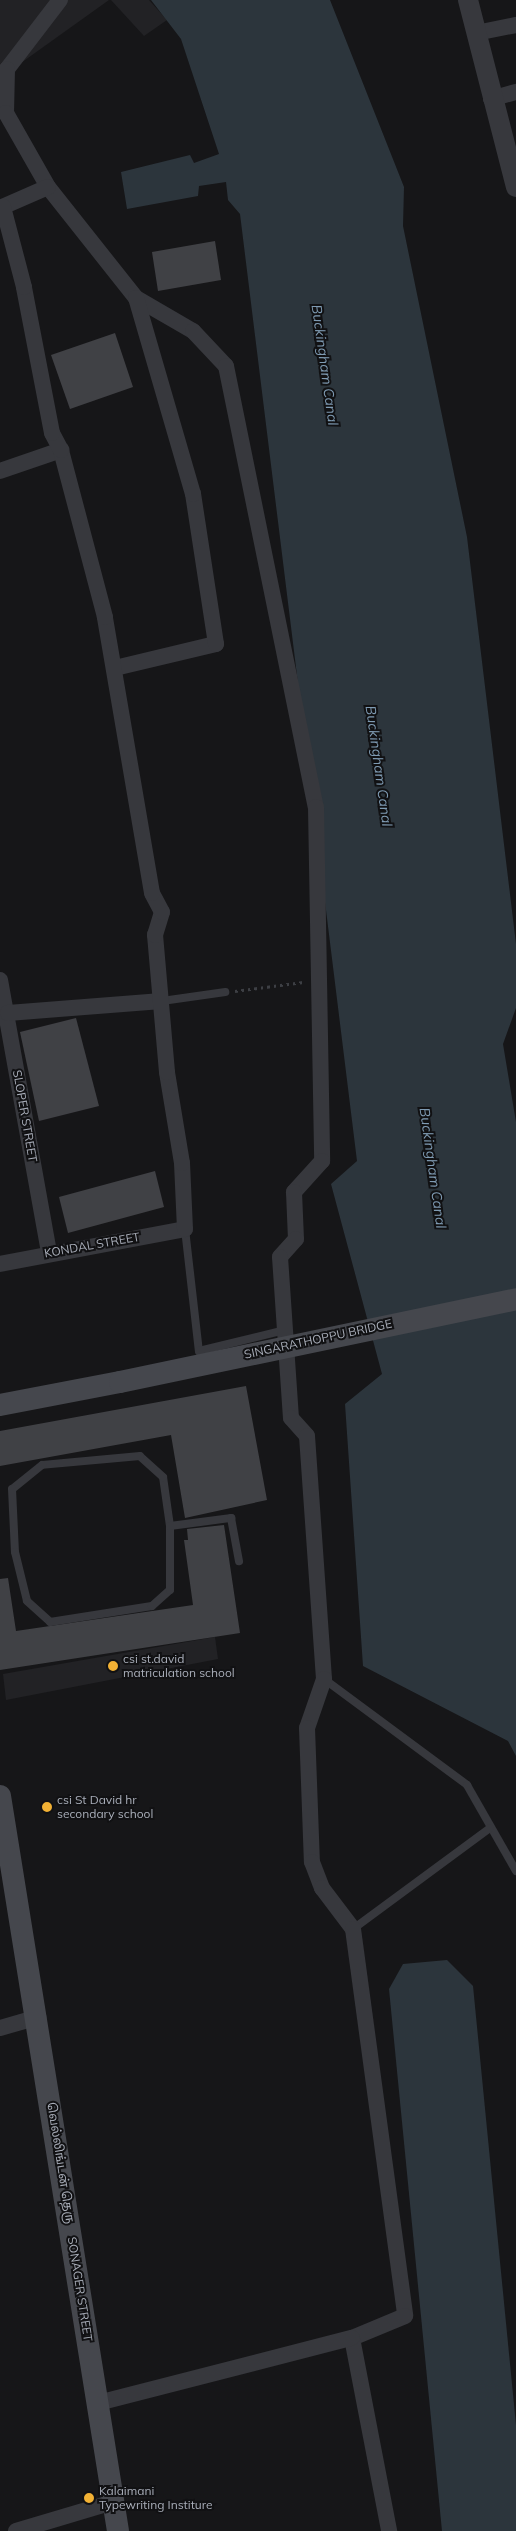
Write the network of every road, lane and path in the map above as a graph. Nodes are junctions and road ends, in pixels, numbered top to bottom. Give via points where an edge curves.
1 (60, 0) edge
2 (468, 0) edge
3 (516, 25) edge
4 (476, 33) junction
5 (2, 84) edge
6 (516, 92) edge
7 (491, 99) junction
8 (48, 187) junction
9 (516, 187) edge
10 (1, 208) edge
11 (136, 298) junction
12 (61, 450) junction
13 (0, 471) edge
14 (115, 668) junction
15 (319, 979) junction
16 (0, 980) edge
17 (224, 992) joint
18 (162, 1001) junction
19 (8, 1013) junction
20 (185, 1229) junction
21 (49, 1252) junction
22 (0, 1264) edge
23 (516, 1299) edge
24 (285, 1330) junction
25 (0, 1405) edge
26 (170, 1526) junction
27 (239, 1561) dead end
28 (324, 1680) junction
29 (0, 1796) edge
30 (490, 1828) junction
31 (5, 1858) edge
32 (516, 1871) edge
33 (353, 1929) junction
34 (40, 2026) junction
35 (0, 2028) edge
36 (352, 2338) junction
37 (98, 2403) junction
38 (113, 2502) junction
39 (16, 2531) edge
40 (118, 2531) edge
41 (389, 2531) edge

1 - 5 street via 16,54
2 - 4 street
3 - 4 street
4 - 7 street
5 - 8 street via 6,114
6 - 7 street
7 - 9 street
8 - 10 street
8 - 11 street
10 - 12 street via 24,287 52,433
11 - 14 street via 193,494 216,644
11 - 15 street via 193,331 226,366 316,807
12 - 13 street
12 - 14 street
14 - 18 street via 152,893 162,912 156,935
15 - 17 path
15 - 24 street via 322,1161 294,1192 296,1239 280,1257
16 - 19 street, SLOPER STREET
17 - 18 lane
18 - 19 street
18 - 20 street via 167,1072 182,1163
19 - 21 street, SLOPER STREET
20 - 21 street, KONDAL STREET
20 - 24 lane via 199,1350
21 - 22 street, KONDAL STREET
23 - 25 main road, SINGARATHOPPU BRIDGE, bridge
24 - 28 street via 291,1418 308,1436
26 - 26 lane via 163,1477 140,1456 42,1465 12,1489 15,1552 27,1601 50,1622 152,1606 170,1590
26 - 27 lane via 231,1518
28 - 30 lane via 467,1785
28 - 33 street via 307,1728 312,1862 322,1888
29 - 31 main road, வெல்லிங்டன் தெரு
30 - 32 lane
30 - 33 lane
31 - 34 main road, வெல்லிங்டன் தெரு
33 - 36 street via 405,2316
34 - 35 street
34 - 37 main road, வெல்லிங்டன் தெரு
34 - 38 street, SONAGER STREET
36 - 37 street
36 - 41 street
37 - 38 main road, வெல்லிங்டன் தெரு
38 - 39 street
38 - 40 main road, வெல்லிங்டன் தெரு

